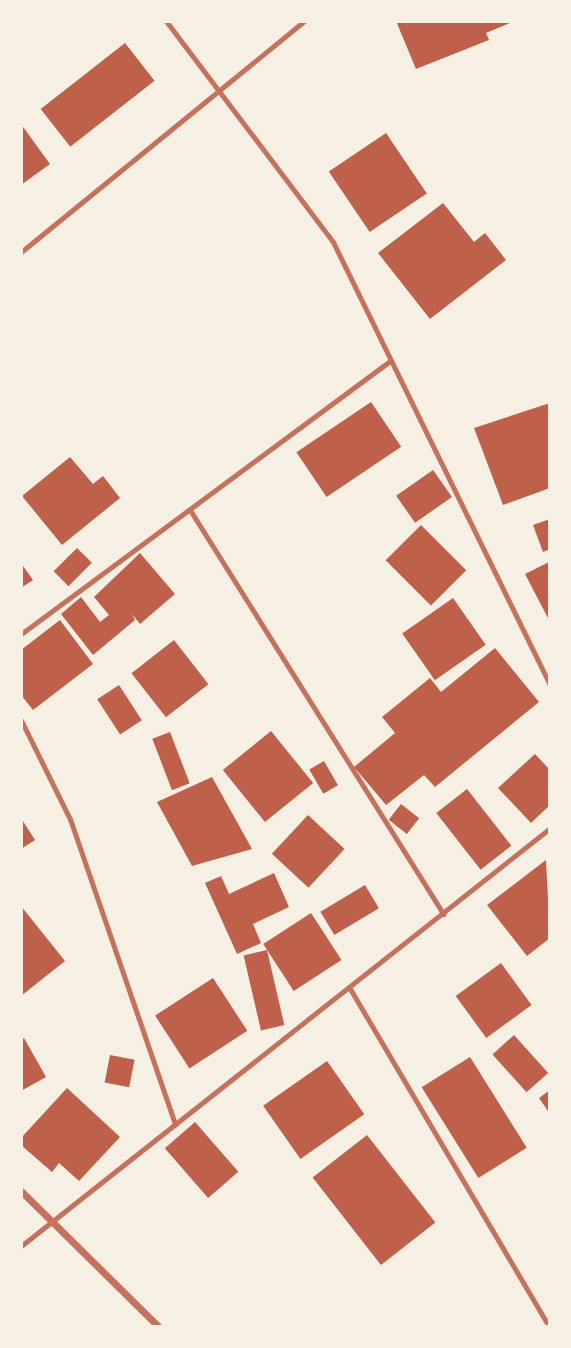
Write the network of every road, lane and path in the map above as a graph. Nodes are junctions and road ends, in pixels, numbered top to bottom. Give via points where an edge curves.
1 (166, 21) edge
2 (304, 21) edge
3 (222, 90) junction
4 (21, 252) edge
5 (391, 360) junction
6 (190, 510) junction
7 (21, 634) edge
8 (550, 685) edge
9 (21, 720) edge
10 (23, 730) edge
11 (550, 828) edge
12 (443, 914) junction
13 (349, 987) junction
14 (175, 1124) junction
15 (21, 1191) edge
16 (51, 1221) junction
17 (21, 1246) edge
18 (159, 1327) edge
19 (549, 1327) edge

1 - 3 lane
2 - 3 lane
3 - 4 lane
3 - 5 lane via 333,242
5 - 6 lane
5 - 8 lane
6 - 7 lane
6 - 12 lane
9 - 10 lane
10 - 14 lane via 70,819
11 - 12 lane
12 - 13 lane
13 - 14 lane
13 - 19 lane
14 - 16 lane
15 - 16 street
16 - 17 lane
16 - 18 street

